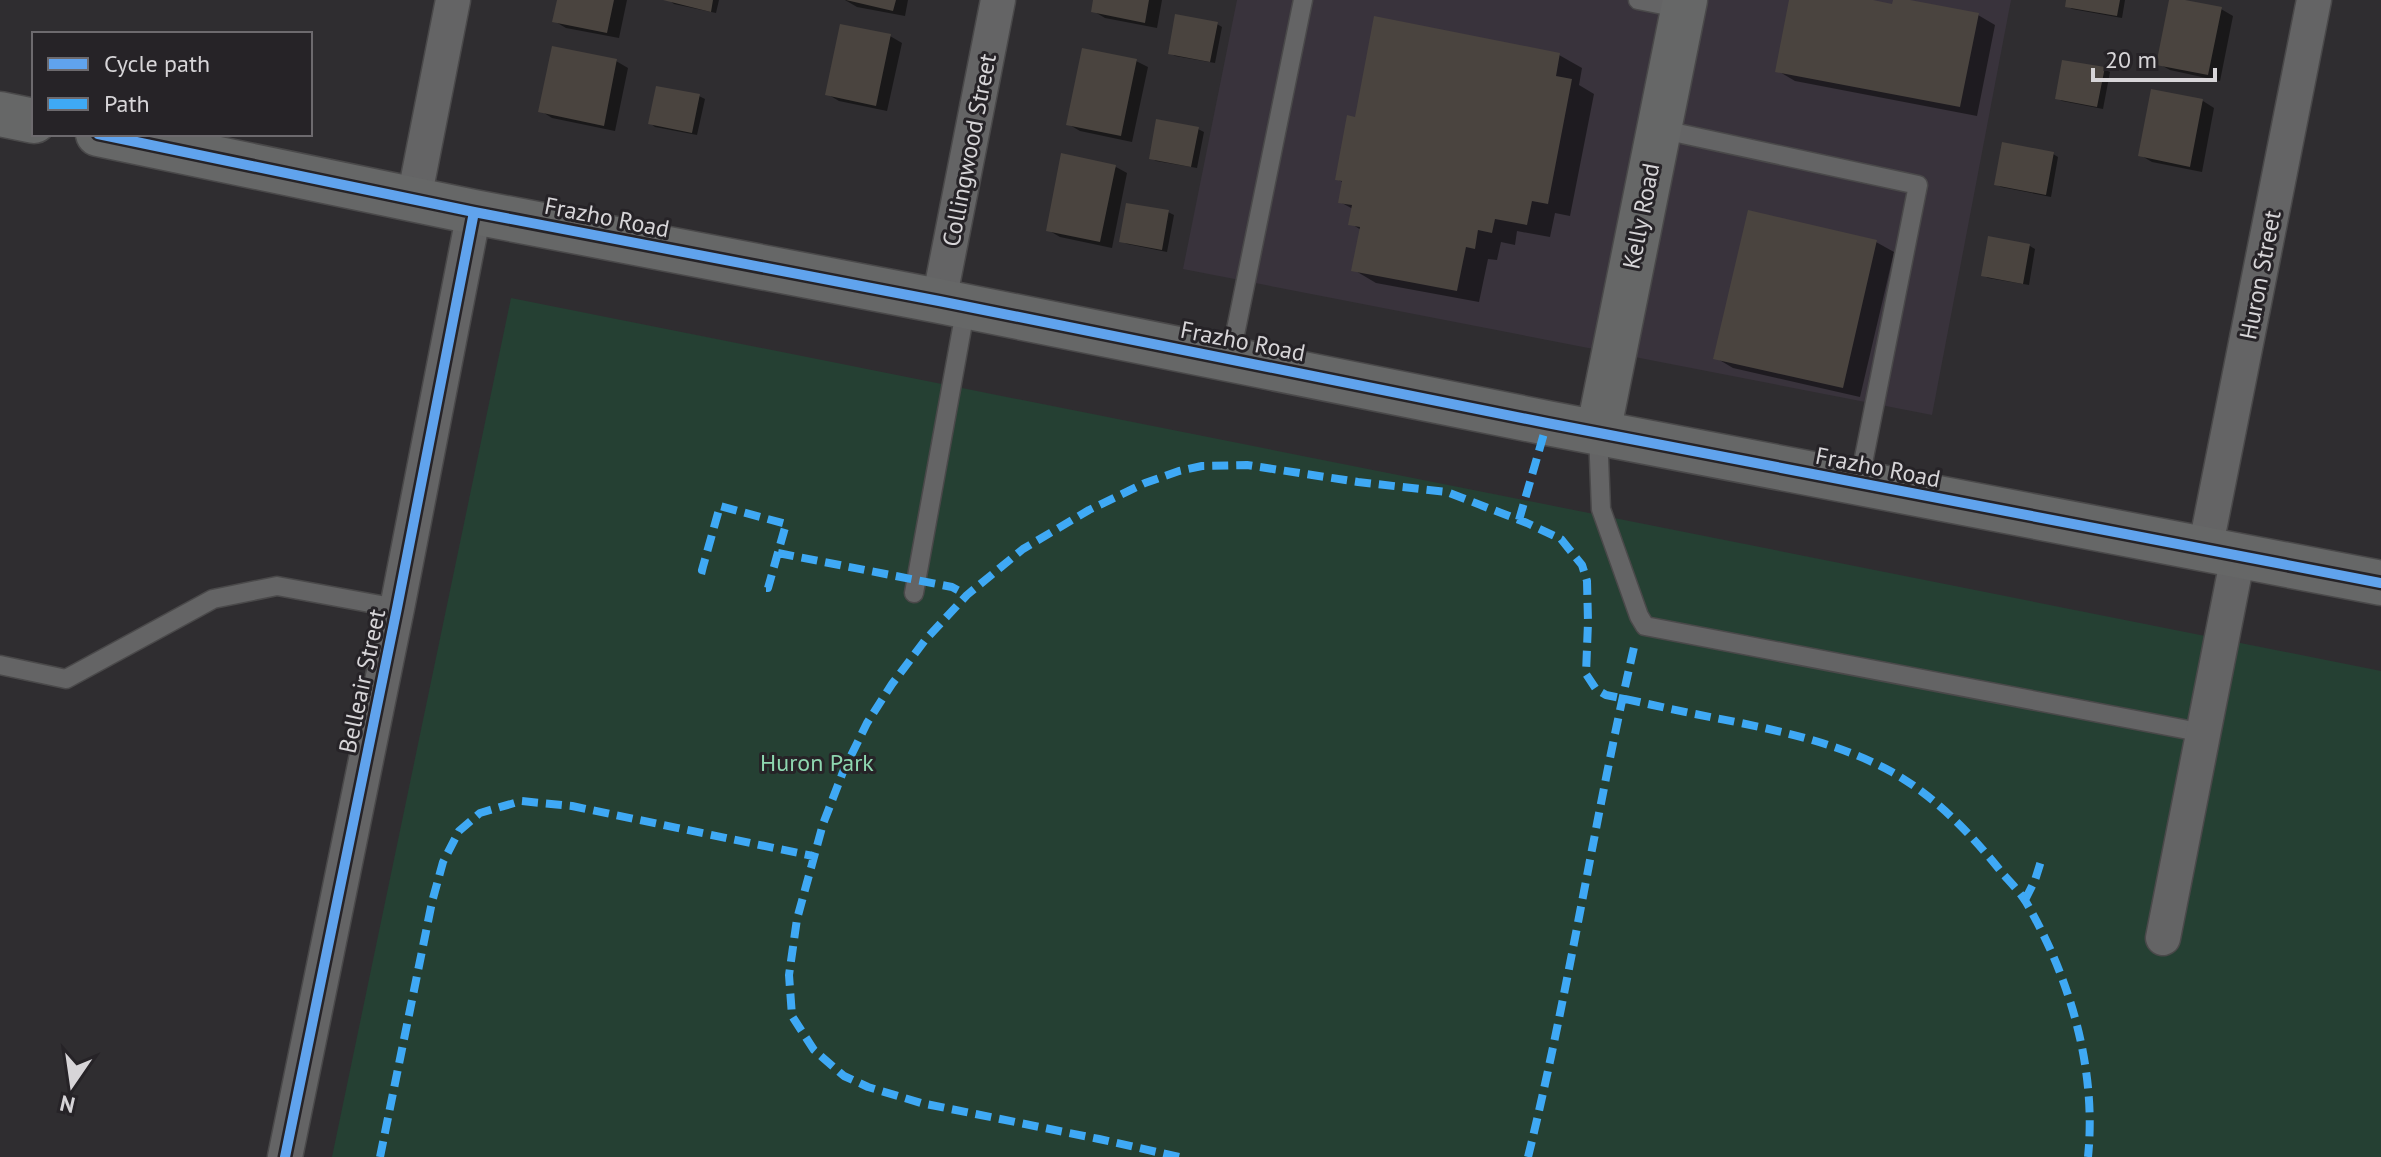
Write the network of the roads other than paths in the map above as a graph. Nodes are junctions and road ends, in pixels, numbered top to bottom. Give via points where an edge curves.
1 (453, 0) edge
2 (998, 0) edge
3 (1303, 0) edge
4 (1638, 0) edge
5 (2314, 0) edge
6 (1684, 5) edge
7 (0, 114) edge
8 (32, 121) edge
9 (1659, 129) junction
10 (108, 136) edge
11 (414, 199) junction
12 (474, 212) junction
13 (952, 304) junction
14 (1230, 359) junction
15 (1598, 433) junction
16 (1859, 483) junction
17 (2222, 553) junction
18 (2381, 583) edge
19 (914, 593) dead end
20 (397, 608) junction
21 (0, 665) edge
22 (2204, 733) junction
23 (2163, 938) dead end
24 (285, 1157) edge

1 - 11 street
2 - 13 street, Collingwood Street
3 - 14 lane
4 - 6 lane
5 - 17 street, Huron Street
6 - 9 street, Kelly Road
7 - 8 street
9 - 15 street, Kelly Road
9 - 16 lane via 1918,185
10 - 11 street, Frazho Road
11 - 12 street, Frazho Road
12 - 13 street, Frazho Road
12 - 20 street, Belleair Street
13 - 14 street, Frazho Road
13 - 19 lane via 951,378
14 - 15 street, Frazho Road
15 - 16 street, Frazho Road
15 - 22 lane via 1601,509 1645,626
16 - 17 street, Frazho Road
17 - 18 street, Frazho Road
17 - 22 street, Huron Street
20 - 21 lane via 277,586 213,599 66,679
20 - 24 street, Belleair Street
22 - 23 street, Huron Street

